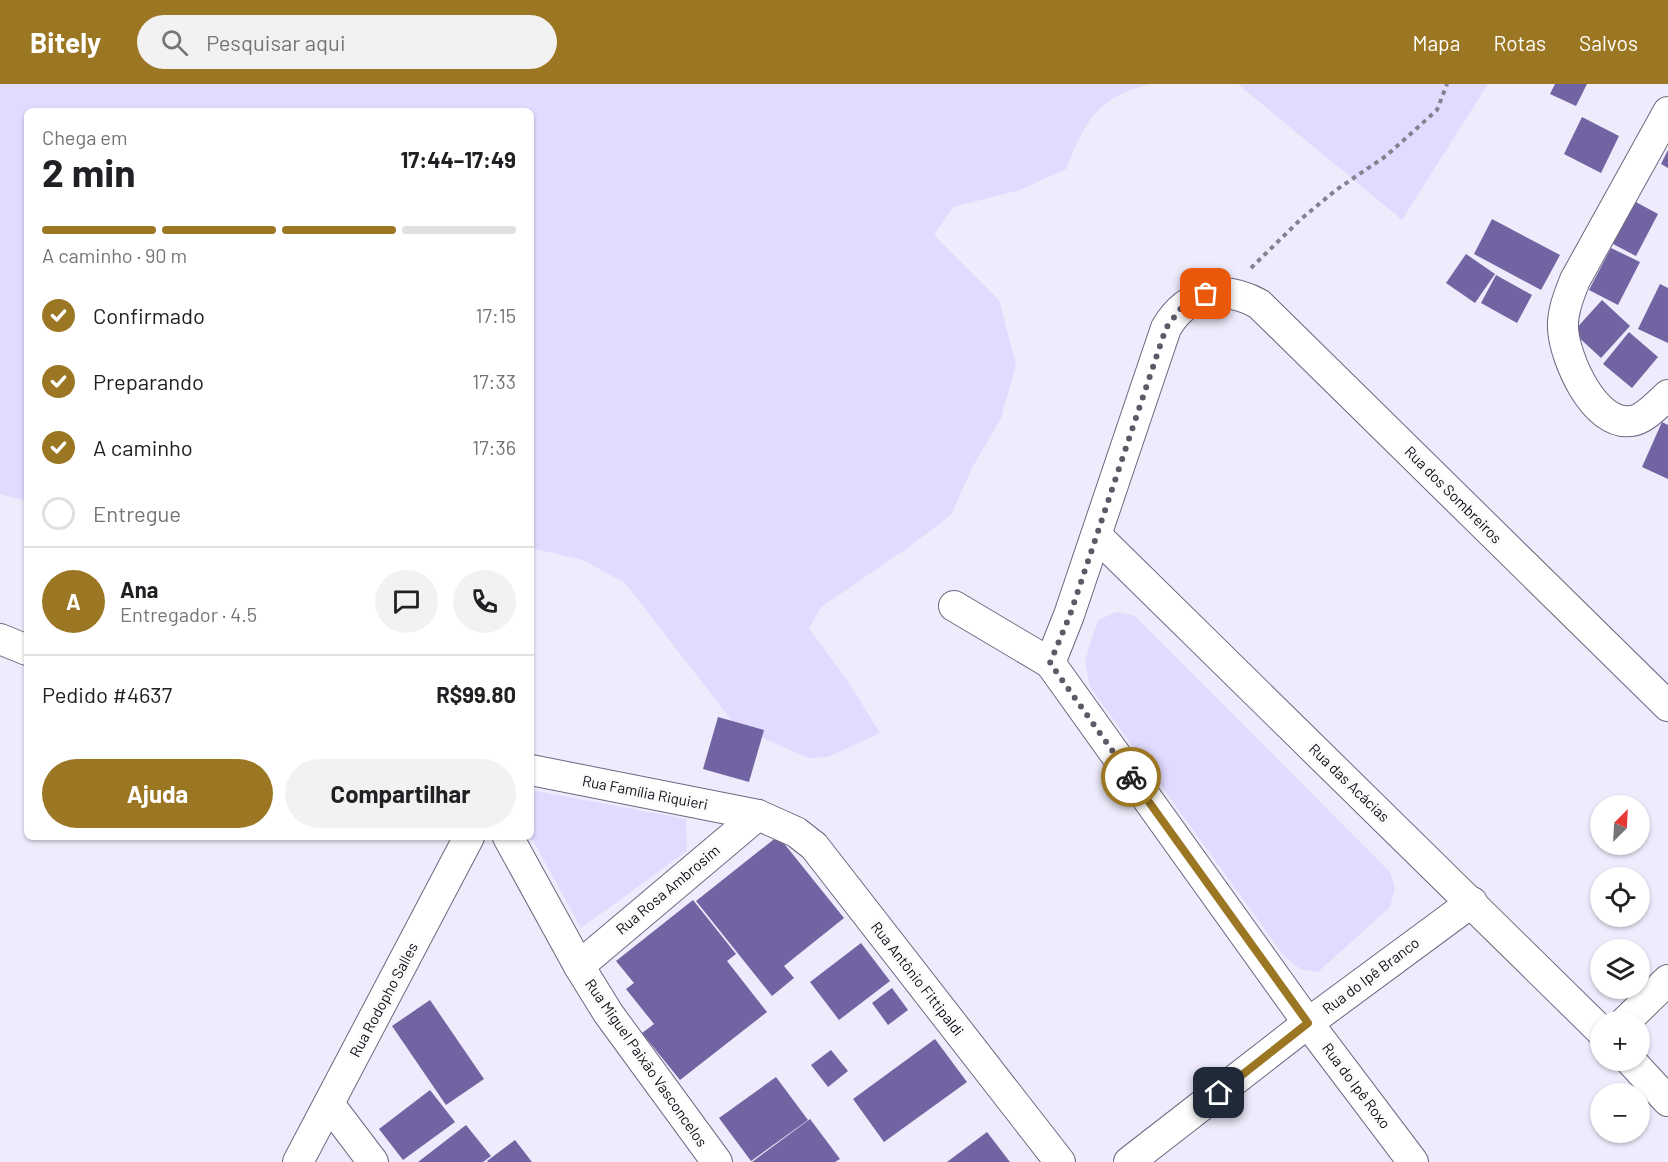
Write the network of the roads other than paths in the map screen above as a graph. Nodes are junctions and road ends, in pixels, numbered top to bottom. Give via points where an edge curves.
1 (1668, 112) edge
2 (1668, 394) edge
3 (1097, 536) junction
4 (954, 606) dead end
5 (0, 639) edge
6 (24, 649) edge
7 (1050, 663) junction
8 (1668, 706) edge
9 (534, 771) edge
10 (758, 815) junction
11 (467, 840) edge
12 (510, 840) edge
13 (1472, 902) junction
14 (579, 966) junction
15 (1668, 980) edge
16 (1636, 1011) edge
17 (1590, 1020) edge
18 (1308, 1023) junction
19 (1640, 1071) edge
20 (1668, 1101) edge
21 (329, 1104) junction
22 (298, 1162) edge
23 (373, 1162) edge
24 (717, 1162) edge
25 (1060, 1162) edge
26 (1129, 1162) edge
27 (1413, 1162) edge

1 - 2 street via 1575,280 1566,301 1563,327 1572,365 1595,405 1620,421 1633,422
3 - 7 street
3 - 8 street, Rua dos Sombreiros via 1166,328 1173,316 1193,299 1219,292 1233,293 1259,304
3 - 13 street, Rua das Acácias
4 - 7 street
5 - 6 street
7 - 18 street, Rua do Ipê Roxo
9 - 10 street, Rua Família Riquieri
10 - 14 street, Rua Rosa Ambrosim
10 - 25 street, Rua Antônio Fittipaldi via 796,832 814,846
11 - 21 street, Rua Rodopho Salles
12 - 14 street, Rua Miguel Paixão Vasconcelos
13 - 17 street, Rua das Acácias
13 - 18 street, Rua do Ipê Branco
14 - 24 street, Rua Miguel Paixão Vasconcelos via 608,1013
15 - 16 street
18 - 26 street, Rua do Ipê Branco
18 - 27 street, Rua do Ipê Roxo
19 - 20 street
21 - 22 street, Rua Rodopho Salles
21 - 23 street

